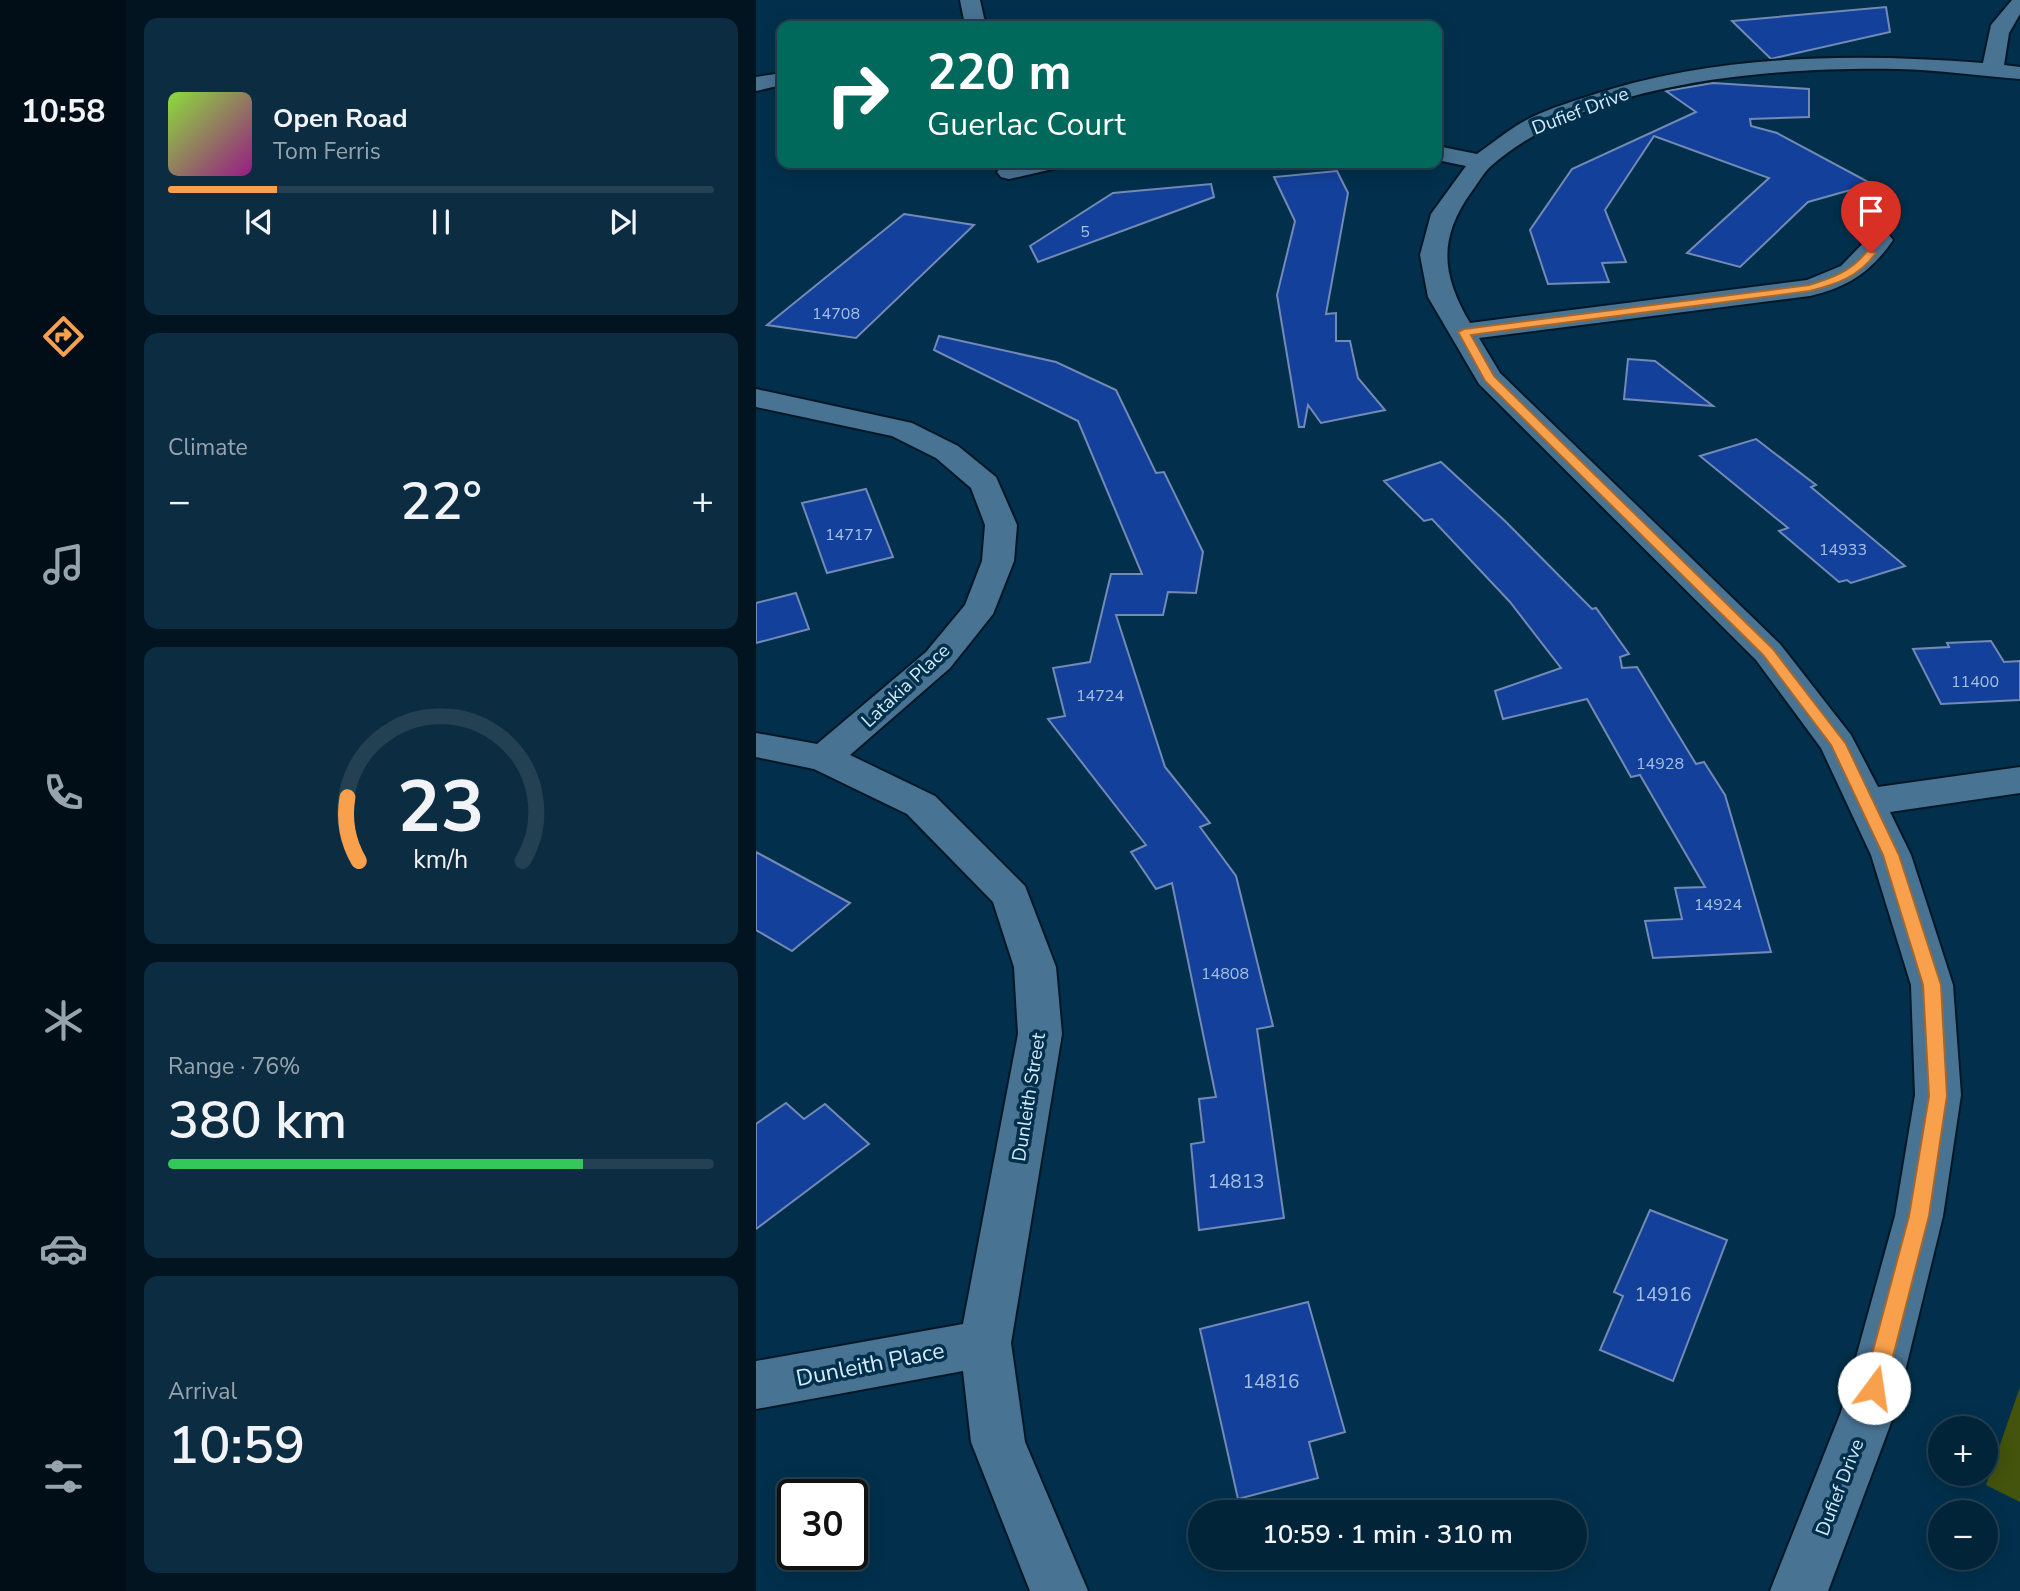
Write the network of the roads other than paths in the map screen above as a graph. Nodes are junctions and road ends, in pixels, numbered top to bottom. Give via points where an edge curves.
1 (970, 0) edge
2 (2020, 3) edge
3 (975, 21) edge
4 (2007, 71) edge
5 (777, 80) edge
6 (756, 84) edge
7 (1442, 154) edge
8 (1481, 162) junction
9 (1027, 168) edge
10 (1009, 172) dead end
11 (1880, 240) dead end
12 (1464, 332) junction
13 (756, 398) edge
14 (756, 745) edge
15 (824, 758) junction
16 (2020, 780) edge
17 (1866, 802) junction
18 (985, 1343) junction
19 (756, 1385) edge
20 (1059, 1591) edge
21 (1799, 1591) edge

1 - 3 street
2 - 4 street via 1998,29
4 - 8 street, Dufief Drive via 1827,63 1683,78 1567,111 1525,130
5 - 6 street
7 - 8 street
8 - 12 street, Dufief Drive via 1443,214 1433,255 1441,297
9 - 10 street
11 - 12 street via 1861,266 1838,280 1810,288
12 - 17 street, Dufief Drive via 1489,378 1768,652 1838,744
13 - 15 street, Latakia Place via 901,429 947,452 985,484 1001,524 998,561 981,607 938,660
14 - 15 street, Dunleith Street
15 - 18 street, Dunleith Street via 921,804 1011,896 1035,967 1040,1034
16 - 17 street
17 - 21 street, Dufief Drive via 1891,855 1932,985 1938,1096 1919,1216 1868,1412
18 - 19 street, Dunleith Place
18 - 20 street, Dunleith Street via 998,1442

